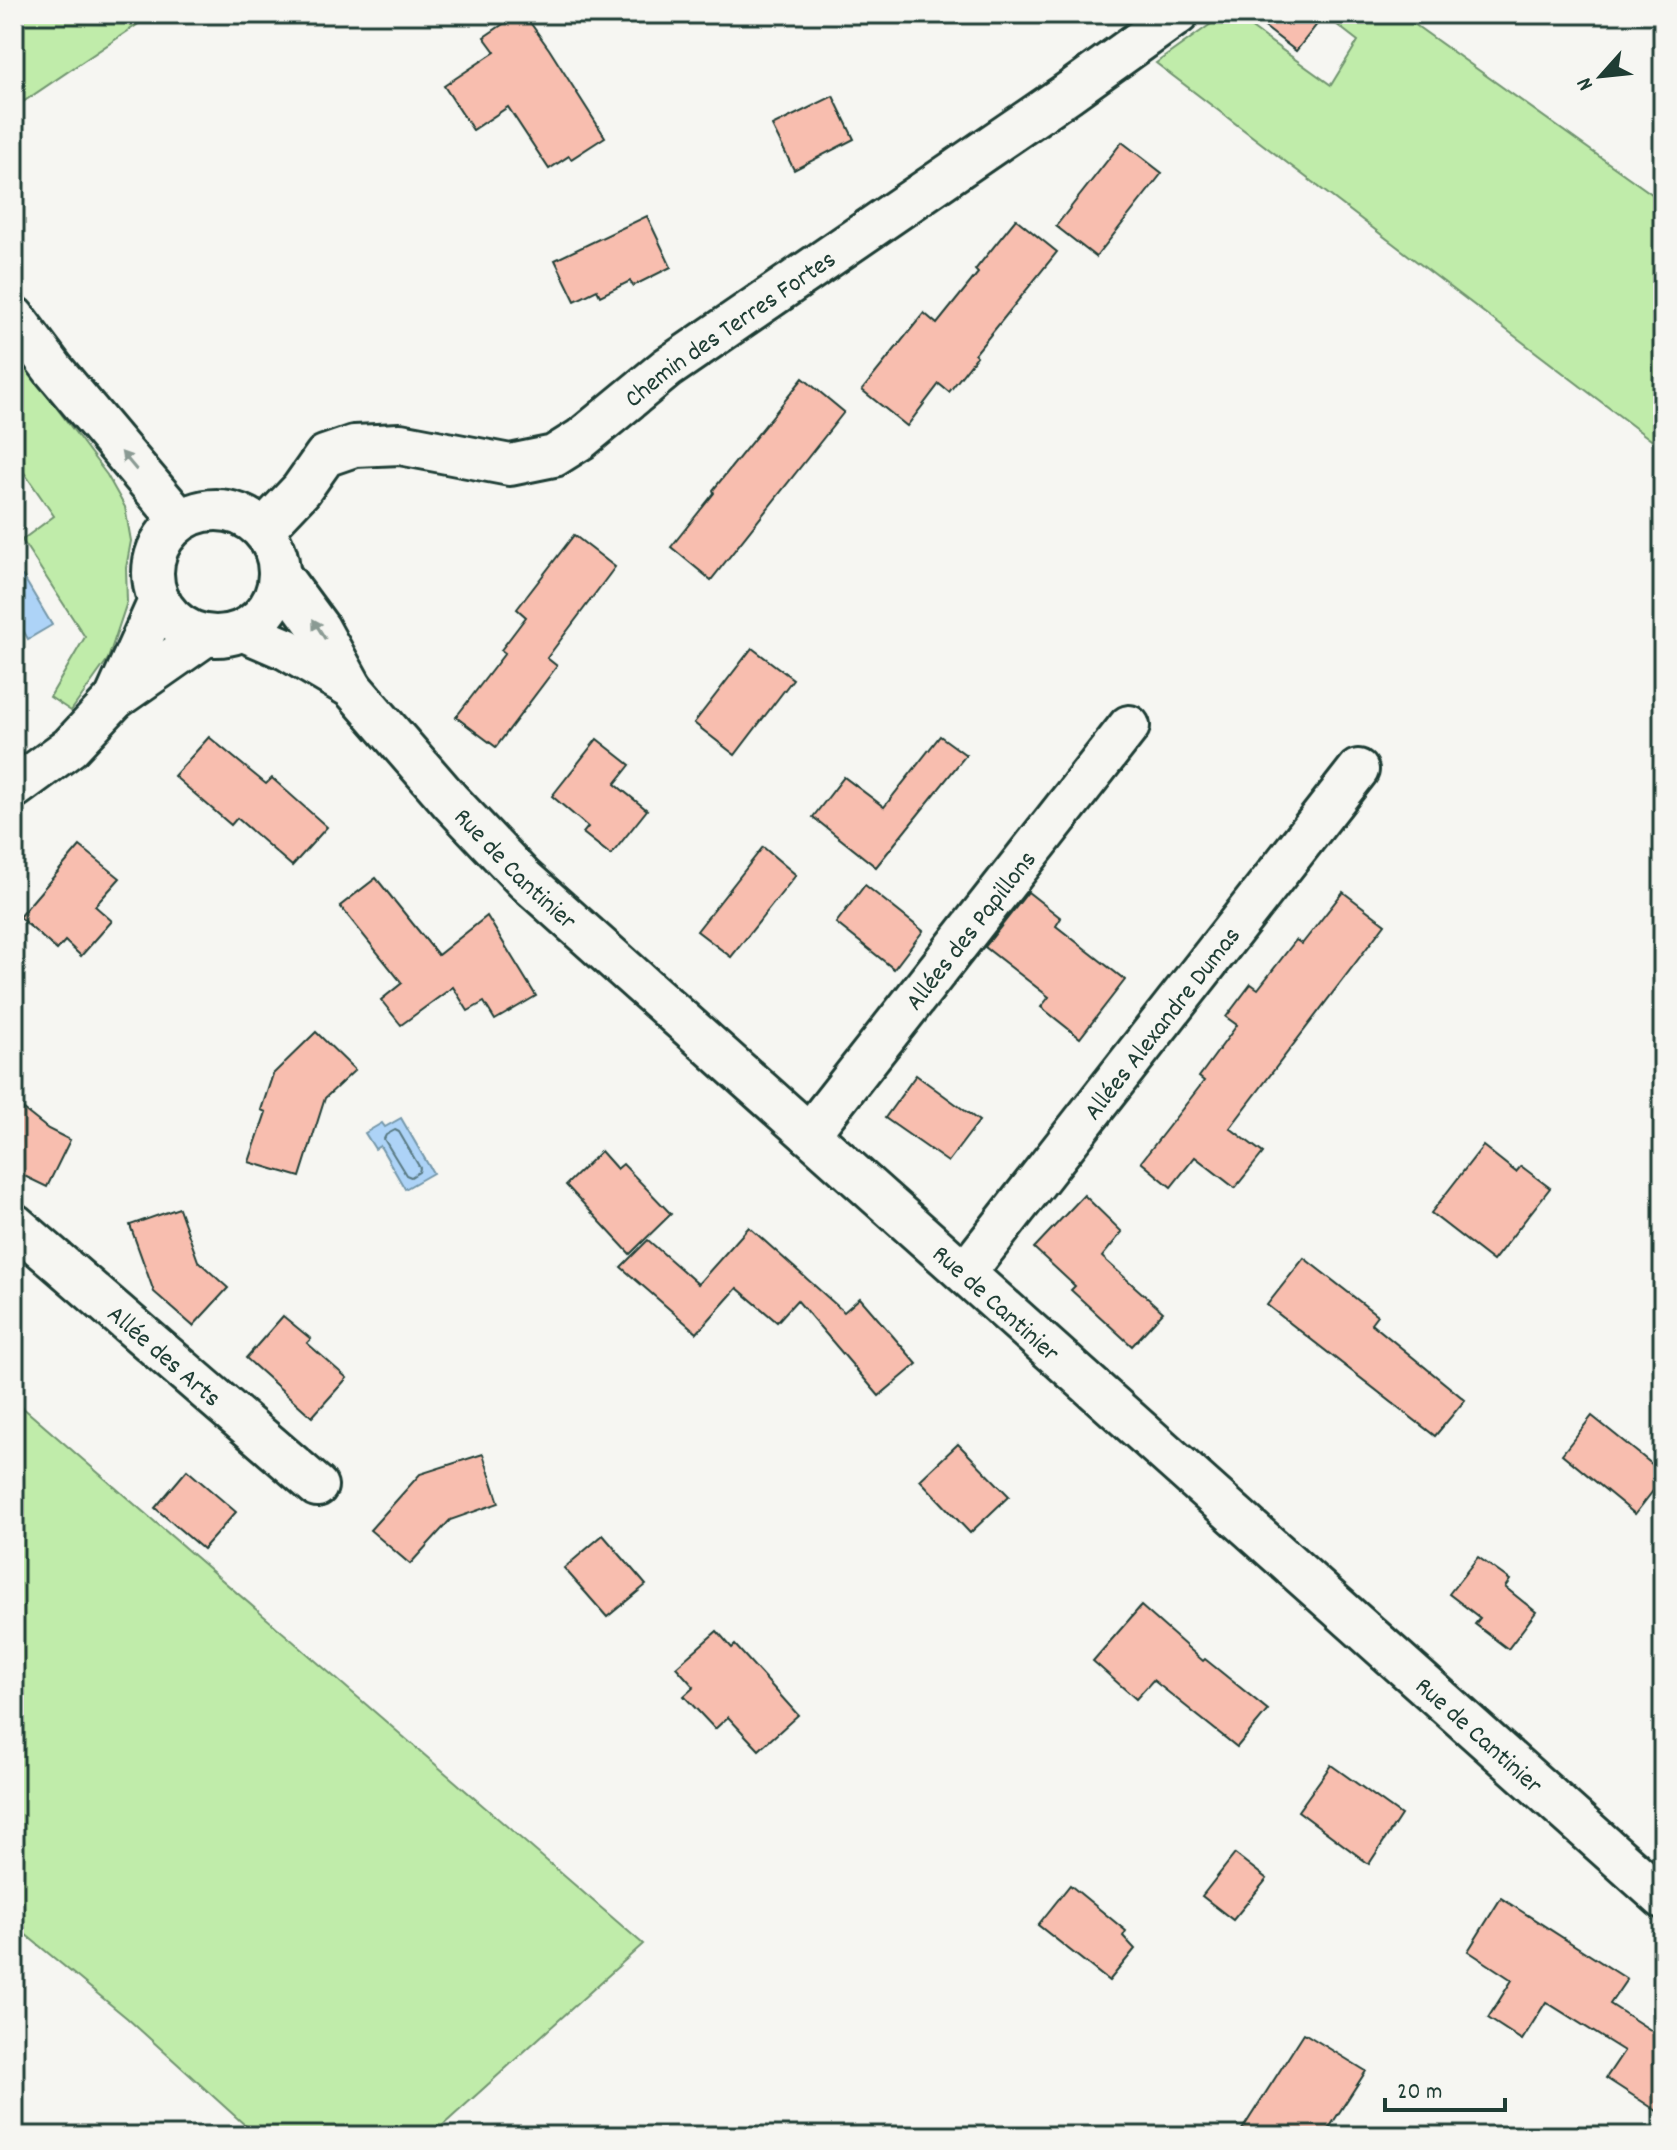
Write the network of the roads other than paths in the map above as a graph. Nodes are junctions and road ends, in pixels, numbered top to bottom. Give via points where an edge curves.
1 (1178, 14) edge
2 (14, 317) edge
3 (180, 520) junction
4 (263, 530) junction
5 (280, 575) junction
6 (159, 601) junction
7 (244, 631) junction
8 (205, 636) junction
9 (352, 688) junction
10 (115, 699) junction
11 (1129, 726) dead end
12 (1358, 770) dead end
13 (14, 788) edge
14 (809, 1134) junction
15 (14, 1224) edge
16 (965, 1273) junction
17 (317, 1486) dead end
18 (1663, 1898) edge

1 - 4 street, Chemin des Terres Fortes via 667,368 554,456 510,465 400,444 354,446 325,456
3 -> 2 street
3 - 4 street via 223,509 245,516
3 - 6 street via 154,557 152,579
4 - 5 street via 276,551
5 - 7 street via 263,617
9 -> 5 street, Rue de Cantinier via 319,628
6 - 8 street via 186,630
6 - 10 street
7 - 8 street
7 - 9 street, Rue de Cantinier
8 - 10 street
9 - 14 street, Rue de Cantinier via 524,879
10 - 13 street via 70,747
11 - 14 street, Allées des Papillons
12 - 16 street, Allées Alexandre Dumas
14 - 16 street, Rue de Cantinier
15 - 17 street, Allée des Arts
16 - 18 street, Rue de Cantinier

